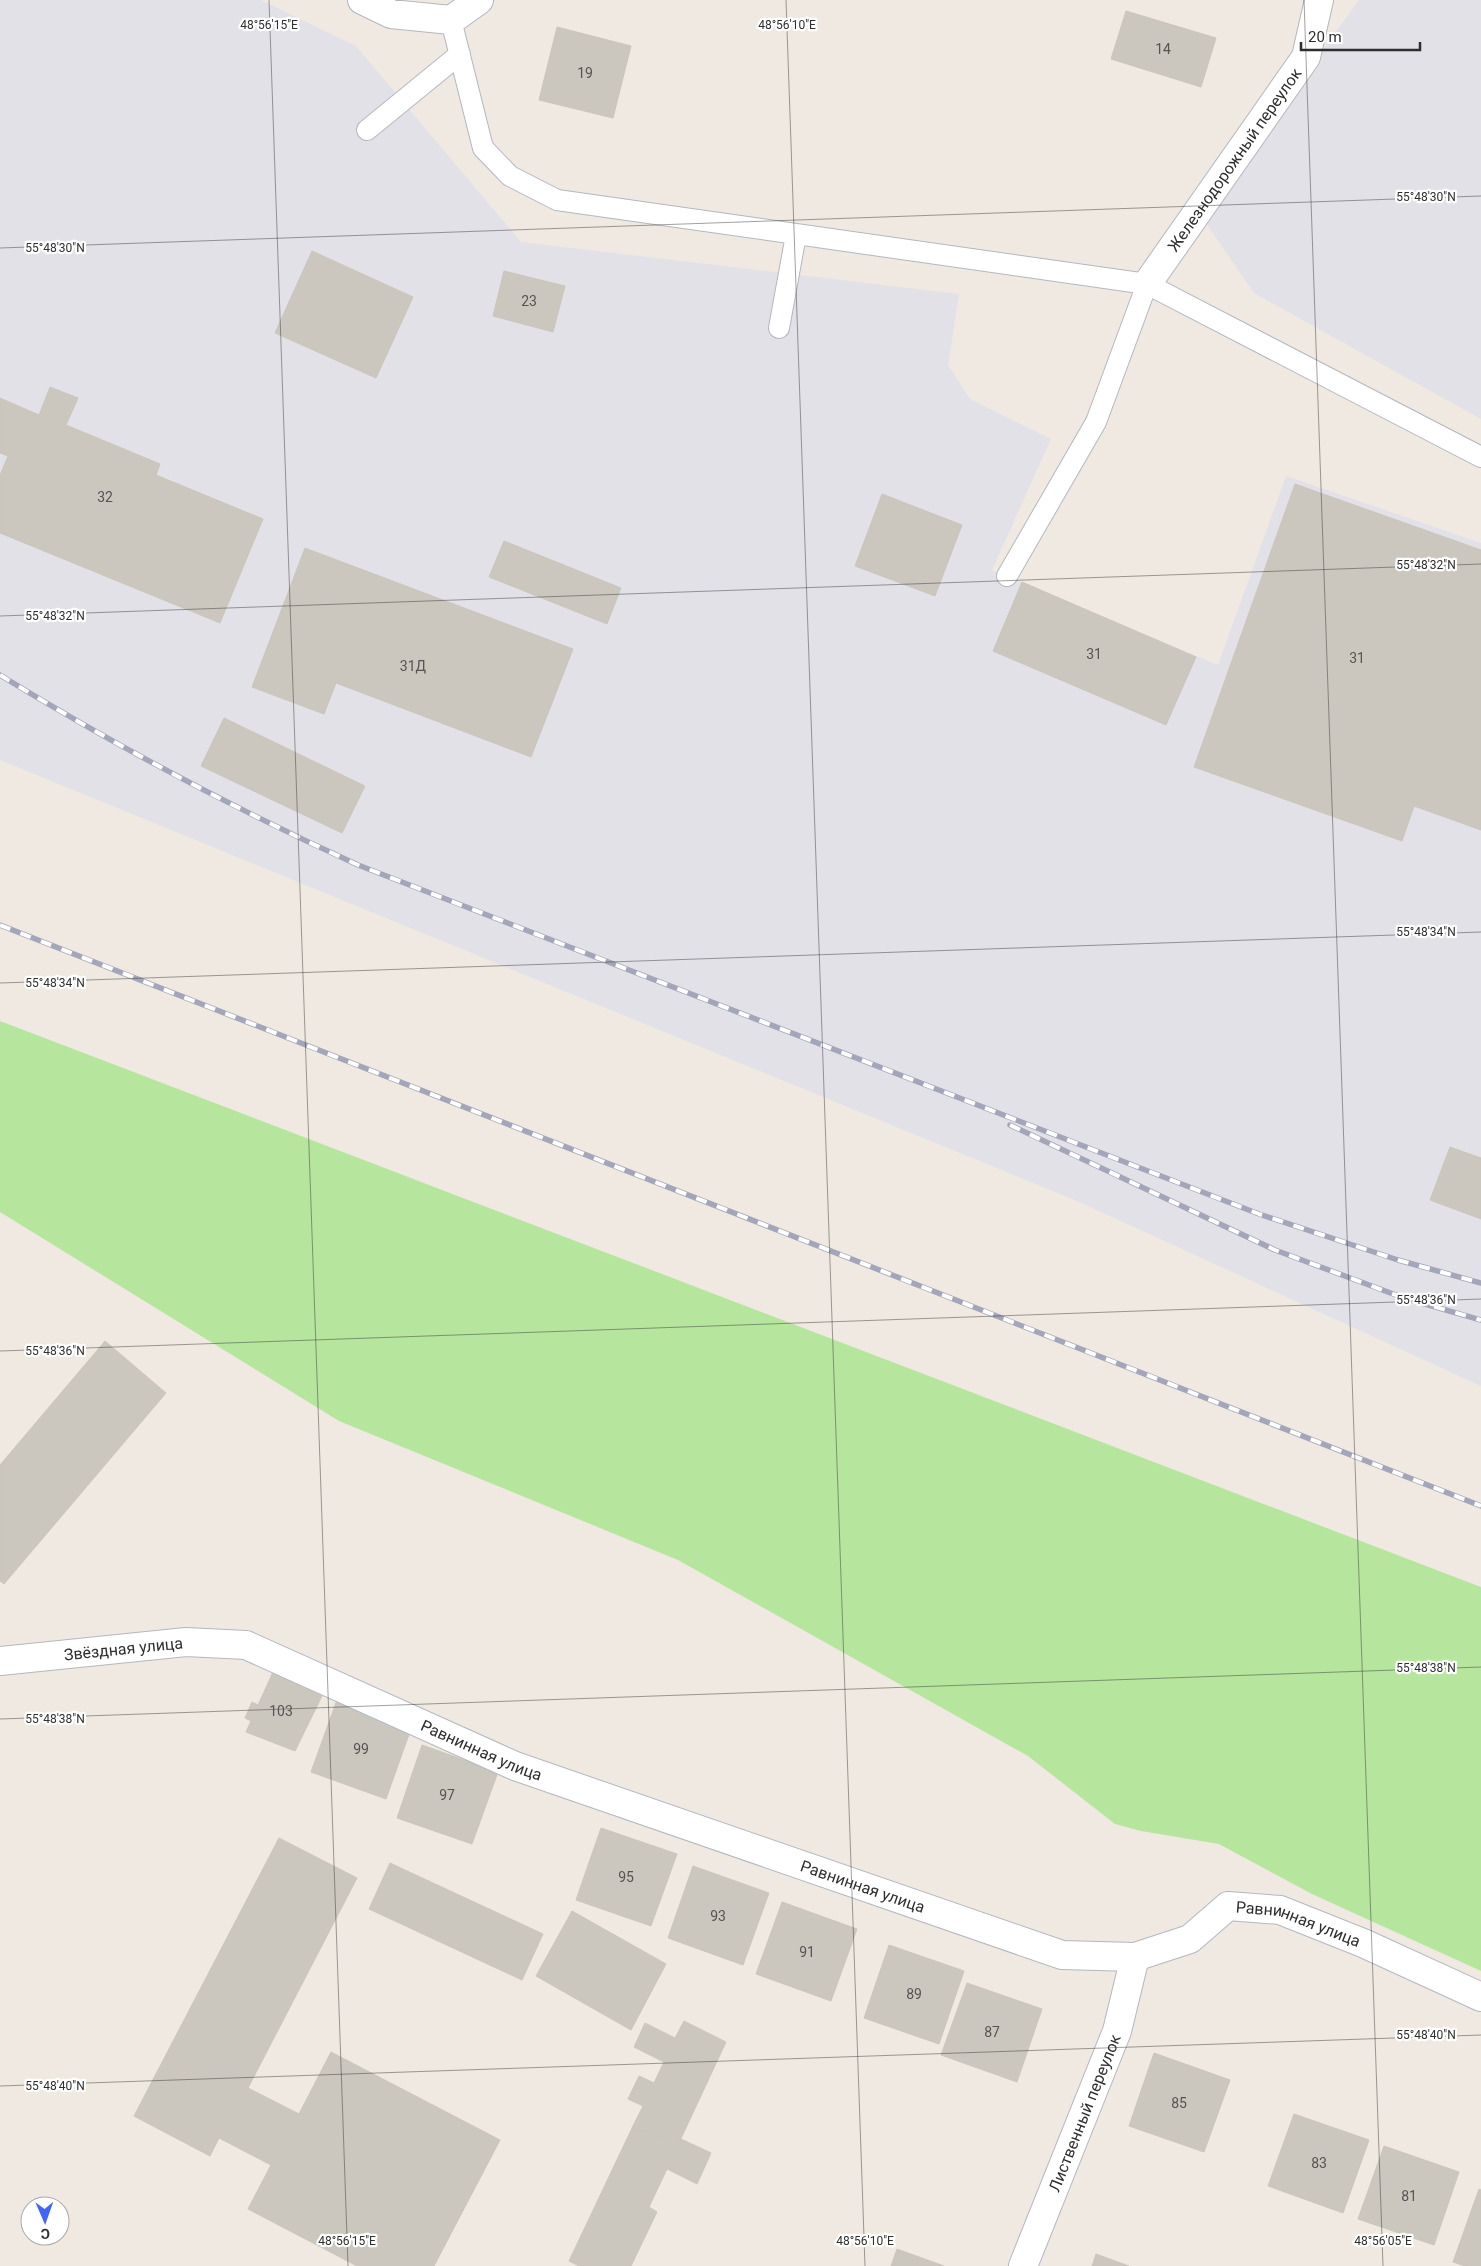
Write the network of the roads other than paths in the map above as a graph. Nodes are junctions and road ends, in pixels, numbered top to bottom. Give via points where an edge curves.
1 (362, 0) edge
2 (479, 0) edge
3 (1318, 0) edge
4 (451, 20) junction
5 (460, 54) junction
6 (367, 130) dead end
7 (796, 234) junction
8 (1147, 284) junction
9 (779, 328) dead end
10 (1481, 457) edge
11 (1007, 576) dead end
12 (246, 1645) joint
13 (0, 1661) edge
14 (1135, 1957) junction
15 (1481, 1997) edge
16 (1023, 2266) edge

1 - 4 street via 391,14
2 - 4 street
3 - 8 street, Железнодорожный переулок via 1306,57
4 - 5 lane
5 - 6 lane
5 - 7 lane via 483,148 510,176 558,200
7 - 8 lane
7 - 9 lane
8 - 10 lane
8 - 11 lane via 1096,422
12 - 13 street, Звёздная улица via 186,1642
12 - 14 street, Равнинная улица via 524,1769 1062,1955
14 - 15 street, Равнинная улица via 1190,1940 1228,1906 1280,1910
14 - 16 street, Лиственный переулок via 1117,2031

